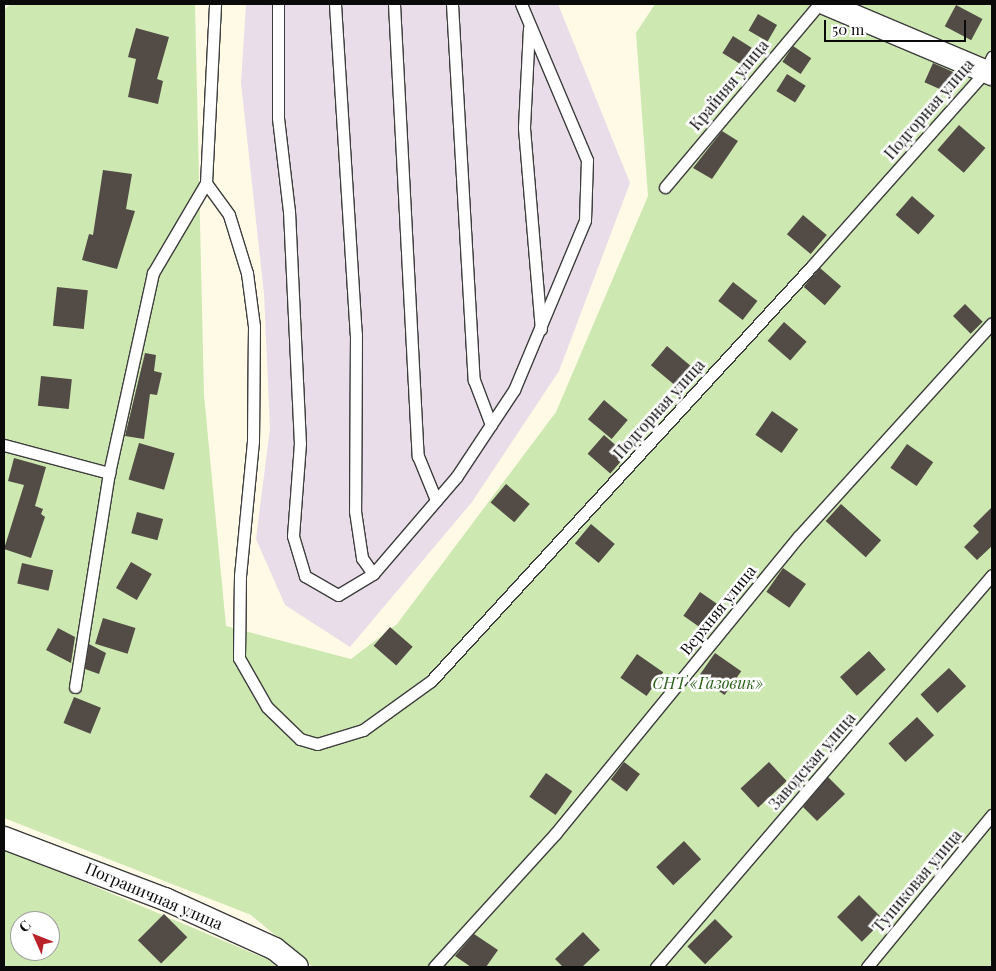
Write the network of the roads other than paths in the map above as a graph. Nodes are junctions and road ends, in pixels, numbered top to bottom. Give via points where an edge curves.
1 (215, 4) edge
2 (278, 4) edge
3 (335, 4) edge
4 (394, 4) edge
5 (452, 4) edge
6 (521, 4) edge
7 (831, 5) edge
8 (529, 26) junction
9 (990, 68) edge
10 (206, 183) junction
11 (665, 187) dead end
12 (992, 323) edge
13 (541, 328) junction
14 (491, 425) junction
15 (4, 445) edge
16 (108, 472) junction
17 (436, 500) junction
18 (373, 574) junction
19 (992, 575) edge
20 (75, 687) dead end
21 (992, 815) edge
22 (4, 838) edge
23 (296, 967) edge
24 (434, 967) edge
25 (656, 967) edge
26 (866, 967) edge

1 - 10 lane
2 - 18 lane via 278,118 289,210 300,433 293,536 305,576 338,595
3 - 18 lane via 356,334 355,511 362,558
4 - 17 lane via 418,456
5 - 14 lane via 474,380
6 - 8 lane
7 - 9 street
7 - 11 lane, Крайняя улица
8 - 13 lane via 524,128
8 - 13 lane via 562,94 587,160 585,220
9 - 10 lane, Подгорная улица via 431,681 363,730 317,744 300,739 267,707 239,658 240,575 253,441 254,326 247,273 229,215
10 - 16 lane via 153,273
12 - 24 lane, Верхняя улица via 799,536 555,834
13 - 14 lane via 514,390
14 - 17 lane
15 - 16 lane
16 - 20 lane
17 - 18 lane
19 - 25 lane, Заводская улица
21 - 26 lane, Тупиковая улица
22 - 23 street, Пограничная улица via 165,899 275,949

